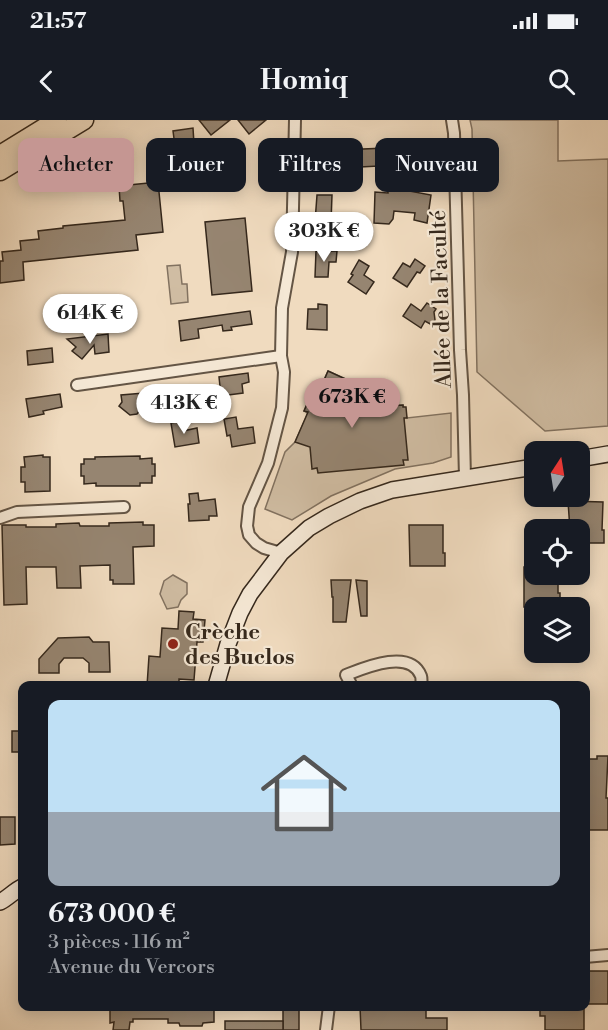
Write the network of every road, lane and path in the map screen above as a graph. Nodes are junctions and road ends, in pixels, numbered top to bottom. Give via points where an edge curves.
1 (84, 120) edge
2 (296, 120) edge
3 (452, 120) edge
4 (56, 133) edge
5 (0, 155) edge
6 (0, 171) edge
7 (281, 356) junction
8 (77, 385) dead end
9 (608, 454) edge
10 (590, 457) edge
11 (524, 469) edge
12 (465, 478) junction
13 (124, 507) dead end
14 (0, 518) edge
15 (281, 554) junction
16 (217, 681) edge
17 (349, 681) edge
18 (422, 681) edge
19 (18, 889) edge
20 (18, 890) edge
21 (0, 893) edge
22 (0, 902) edge
23 (608, 955) edge
24 (590, 957) edge
25 (328, 1011) edge
26 (326, 1030) edge

1 - 4 main road
2 - 7 street via 292,252 282,308
3 - 12 street, Allée de la Faculté
4 - 5 main road
4 - 6 main road
7 - 8 street
7 - 15 street via 282,408 268,463 249,507 247,526 256,543
9 - 10 street
11 - 12 street
12 - 15 street via 392,489 360,501 309,528
13 - 14 street via 17,512
15 - 16 street via 240,613
17 - 18 street via 346,675 401,660 412,665
19 - 21 street
20 - 22 street
23 - 24 street
25 - 26 street

